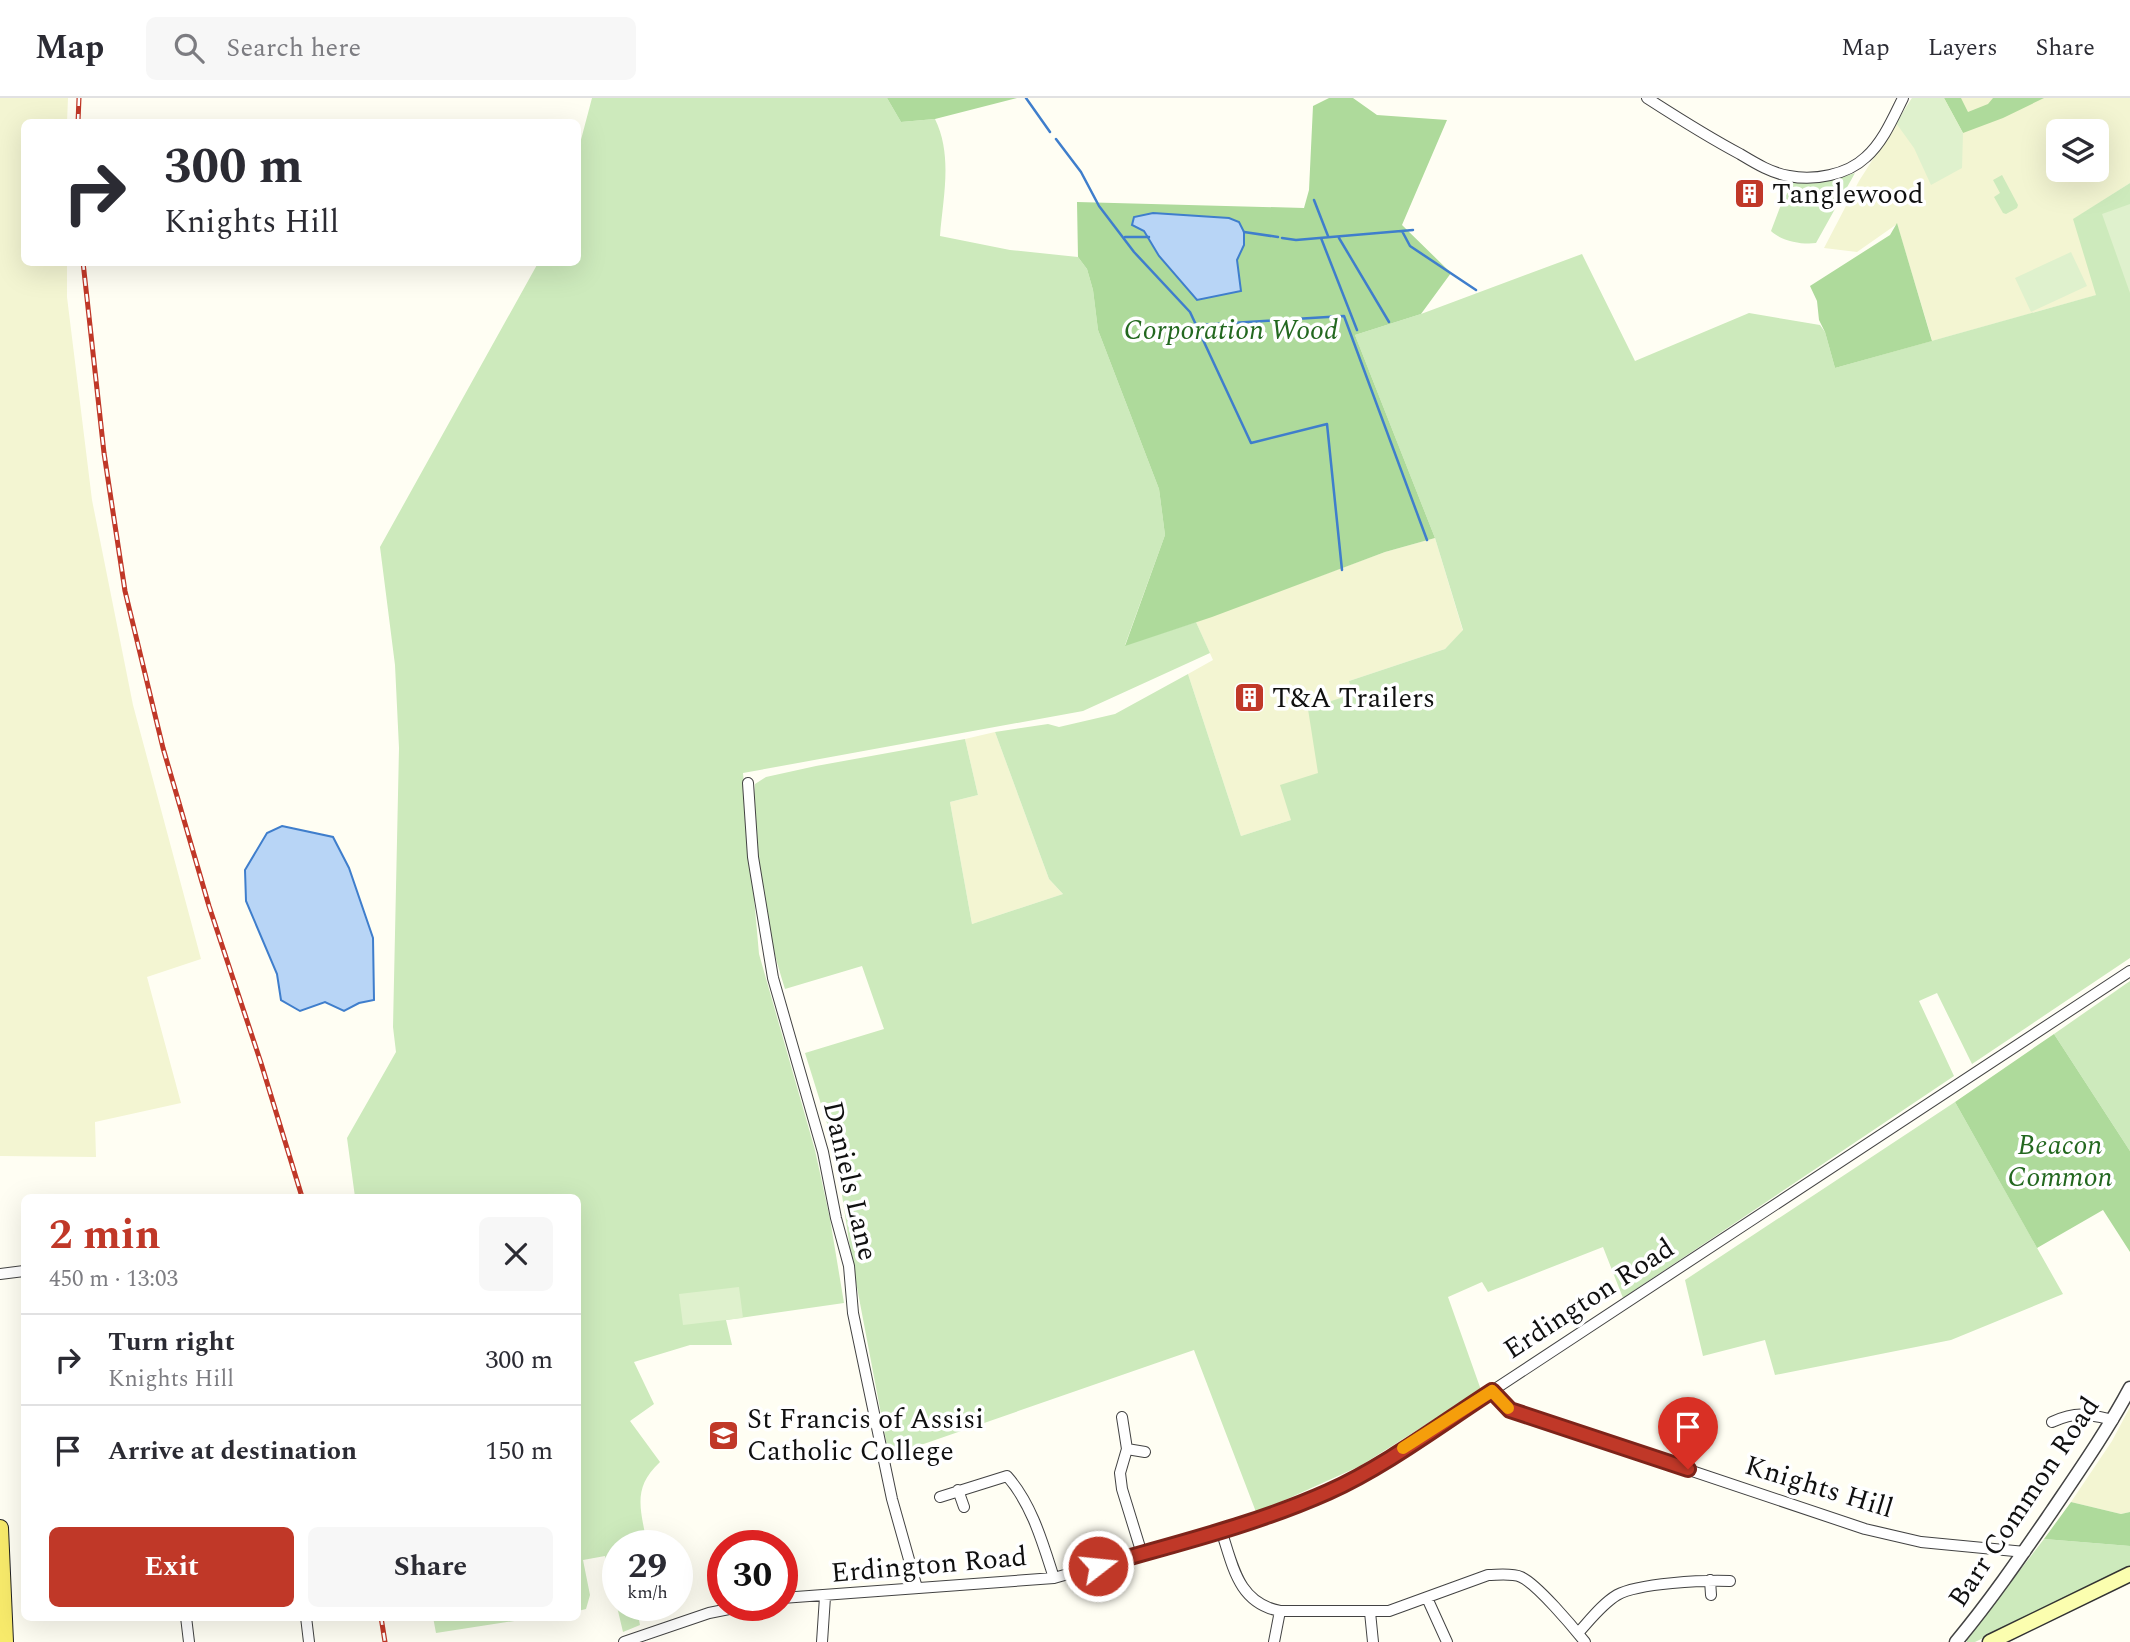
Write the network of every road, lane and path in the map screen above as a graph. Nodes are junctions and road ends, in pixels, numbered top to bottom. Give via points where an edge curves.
1 (1647, 98) edge
2 (1903, 98) edge
3 (748, 783) dead end
4 (2130, 971) edge
5 (21, 1271) edge
6 (0, 1274) edge
7 (2130, 1388) edge
8 (1492, 1391) junction
9 (1122, 1417) dead end
10 (2112, 1420) junction
11 (2052, 1422) dead end
12 (1127, 1449) junction
13 (1145, 1452) dead end
14 (958, 1490) junction
15 (940, 1497) dead end
16 (964, 1507) dead end
17 (0, 1528) edge
18 (1221, 1530) junction
19 (2025, 1552) junction
20 (1142, 1553) junction
21 (2130, 1574) edge
22 (1055, 1578) junction
23 (1710, 1580) junction
24 (1730, 1581) dead end
25 (917, 1588) junction
26 (1711, 1595) dead end
27 (825, 1597) junction
28 (798, 1598) edge
29 (1427, 1598) junction
30 (1280, 1611) junction
31 (1370, 1612) junction
32 (707, 1614) edge
33 (186, 1621) edge
34 (306, 1621) edge
35 (1578, 1633) junction
36 (628, 1641) edge
37 (5, 1642) edge
38 (189, 1642) edge
39 (309, 1642) edge
40 (822, 1642) edge
41 (1274, 1642) edge
42 (1373, 1642) edge
43 (1447, 1642) edge
44 (1585, 1642) edge
45 (1956, 1642) edge
46 (1990, 1642) edge

1 - 2 street via 1701,133 1790,177 1837,173 1866,158
3 - 25 street, Daniels Lane via 753,857 773,978 823,1152 892,1499
4 - 8 street, Erdington Road
5 - 6 street
7 - 10 street, Barr Common Road
8 - 18 street, Erdington Road via 1330,1491
8 - 19 street, Knights Hill via 1510,1410 1865,1529 1921,1542
9 - 12 street
10 - 11 street via 2083,1413
10 - 19 street, Barr Common Road
12 - 13 street
12 - 20 street via 1120,1473 1122,1489
14 - 15 street
14 - 16 street
14 - 22 street via 1007,1476 1038,1530
17 - 37 main road
18 - 20 street, Erdington Road
18 - 30 street via 1245,1591 1266,1609
19 - 45 street, Barr Common Road
20 - 22 street, Erdington Road
21 - 46 main road
22 - 25 street, Erdington Road
23 - 24 street
23 - 26 street
23 - 35 street via 1629,1590 1616,1596
25 - 27 street, Erdington Road
27 - 28 street, Erdington Road
27 - 40 street
29 - 31 street via 1389,1611
29 - 35 street via 1488,1574 1521,1577
29 - 43 street
30 - 31 street
30 - 41 street
31 - 42 street
32 - 36 street
33 - 38 street
34 - 39 street
35 - 44 street

